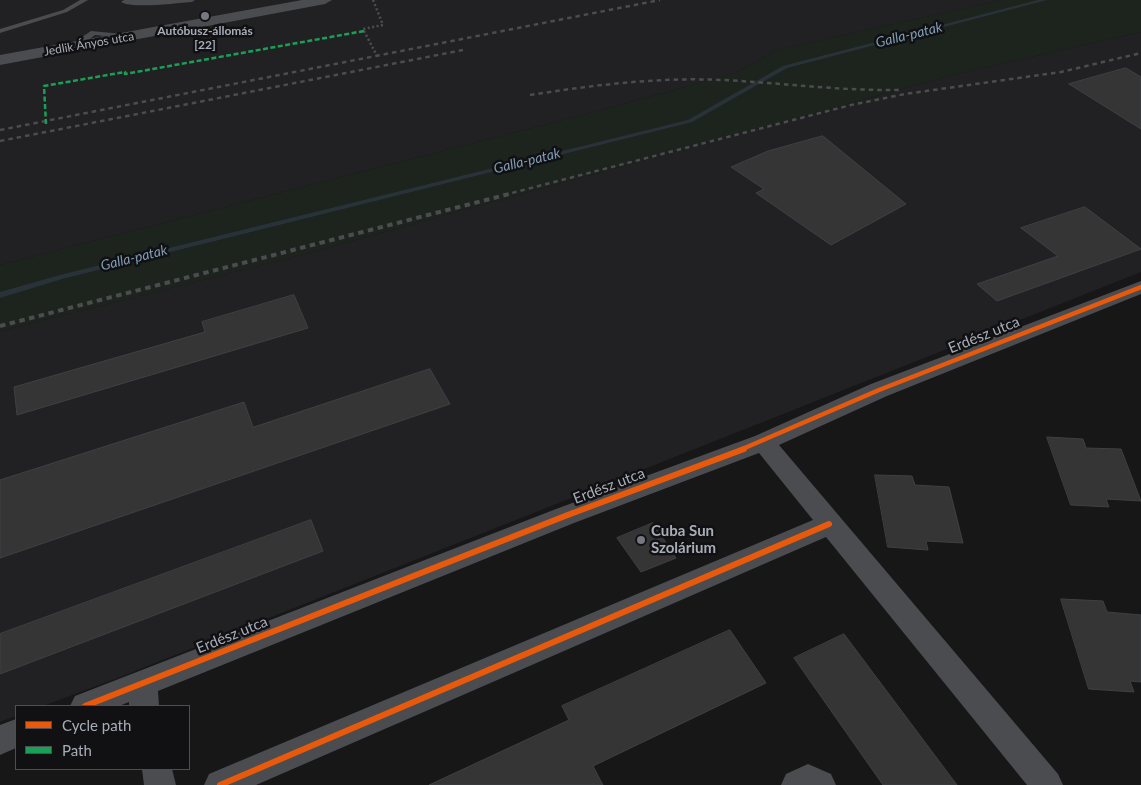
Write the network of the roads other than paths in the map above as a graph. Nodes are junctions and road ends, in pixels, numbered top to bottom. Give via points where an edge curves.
1 (85, 0) edge
2 (96, 0) edge
3 (192, 0) edge
4 (325, 0) edge
5 (124, 2) dead end
6 (75, 6) junction
7 (0, 31) edge
8 (132, 36) junction
9 (76, 45) junction
10 (0, 60) edge
11 (1141, 287) edge
12 (763, 442) junction
13 (829, 524) junction
14 (143, 695) edge
15 (90, 705) edge
16 (15, 733) edge
17 (0, 740) edge
18 (156, 770) edge
19 (160, 785) edge
20 (220, 785) edge
21 (1047, 785) edge

1 - 6 lane
2 - 6 lane
3 - 5 lane
4 - 8 street, Jedlik Ányos utca
6 - 7 lane
8 - 9 street, Jedlik Ányos utca
8 - 9 lane via 94,33
9 - 10 street, Jedlik Ányos utca
11 - 12 street, Erdész utca via 879,390
12 - 13 street
12 - 14 street, Erdész utca via 566,516
13 - 20 street
13 - 21 street
14 - 15 street, Erdész utca
16 - 17 street
18 - 19 street

